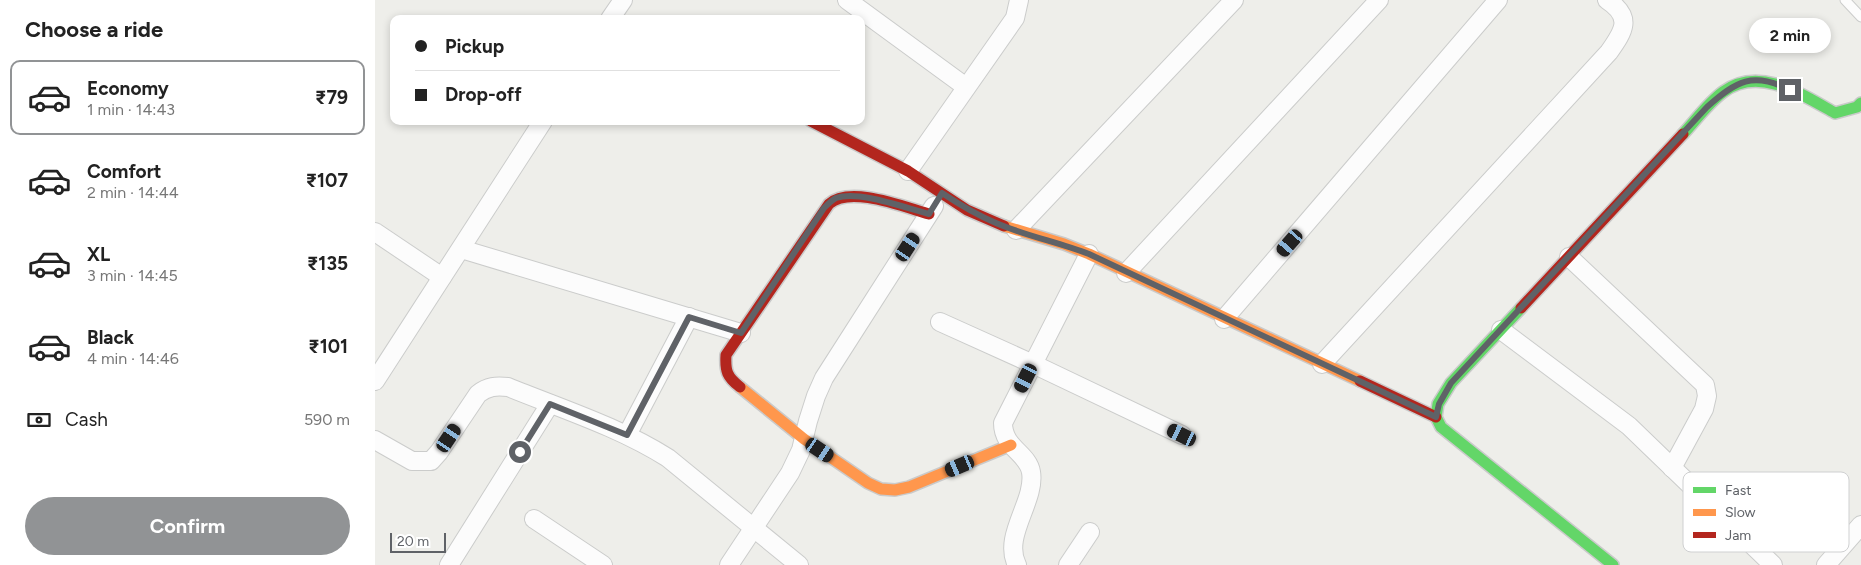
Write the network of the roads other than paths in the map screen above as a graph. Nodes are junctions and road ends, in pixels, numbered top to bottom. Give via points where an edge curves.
1 (623, 0) edge
2 (847, 0) edge
3 (1020, 0) edge
4 (1233, 0) edge
5 (1379, 0) edge
6 (1498, 0) edge
7 (1607, 0) edge
8 (1845, 0) edge
9 (615, 15) edge
10 (1861, 17) edge
11 (966, 87) junction
12 (1861, 103) edge
13 (540, 125) edge
14 (819, 125) edge
15 (908, 171) junction
16 (942, 193) junction
17 (929, 214) junction
18 (1016, 230) junction
19 (375, 232) edge
20 (461, 248) junction
21 (1089, 254) junction
22 (1569, 257) junction
23 (1126, 273) junction
24 (442, 277) junction
25 (689, 317) junction
26 (1225, 319) junction
27 (940, 322) dead end
28 (1501, 330) junction
29 (741, 333) junction
30 (1033, 364) junction
31 (1322, 364) junction
32 (375, 382) edge
33 (550, 404) junction
34 (1436, 417) junction
35 (627, 435) junction
36 (1182, 435) dead end
37 (803, 439) junction
38 (375, 440) edge
39 (1011, 445) junction
40 (1672, 468) junction
41 (1683, 479) edge
42 (534, 519) dead end
43 (1861, 525) edge
44 (754, 527) junction
45 (1090, 532) dead end
46 (1849, 539) edge
47 (1759, 552) edge
48 (1837, 552) edge
49 (449, 565) edge
50 (603, 565) edge
51 (729, 565) edge
52 (799, 565) edge
53 (1017, 565) edge
54 (1068, 565) edge
55 (1613, 565) edge
56 (1773, 565) edge
57 (1826, 565) edge

1 - 9 street
2 - 11 street
3 - 11 street via 1015,18
4 - 18 street
5 - 23 street
6 - 26 street
7 - 31 street via 1617,7 1624,20 1621,35 1609,52
8 - 10 lane
11 - 15 street
12 - 22 street via 1835,112 1775,83 1752,80 1728,89 1707,107
13 - 20 street
14 - 15 street
15 - 16 street
16 - 17 street
16 - 18 street via 967,210
17 - 29 street via 863,197 847,195 834,198 824,208
17 - 37 street via 824,378
18 - 21 street
19 - 24 street
20 - 24 street
20 - 25 street
21 - 23 street
21 - 30 street
22 - 28 street
22 - 40 street via 1705,385 1704,409
23 - 26 street
24 - 32 street
25 - 29 street
25 - 35 street
26 - 31 street
27 - 30 street
28 - 34 street via 1451,383 1439,404
28 - 40 street via 1629,426
29 - 37 street via 726,355 725,369 732,381
30 - 36 street
30 - 39 street via 1003,423 1003,432
31 - 34 street
33 - 35 street
33 - 38 street via 508,387 486,388 431,462 412,460
33 - 49 street
34 - 55 street via 1441,427 1454,438
35 - 44 street via 668,458
37 - 39 street via 868,483 881,489 895,490
37 - 44 street via 791,473
39 - 53 street via 1031,471 1030,486 1014,542 1013,557
40 - 41 street
42 - 50 street
43 - 46 street
44 - 51 street
44 - 52 street
45 - 54 street
47 - 56 street
48 - 57 street

